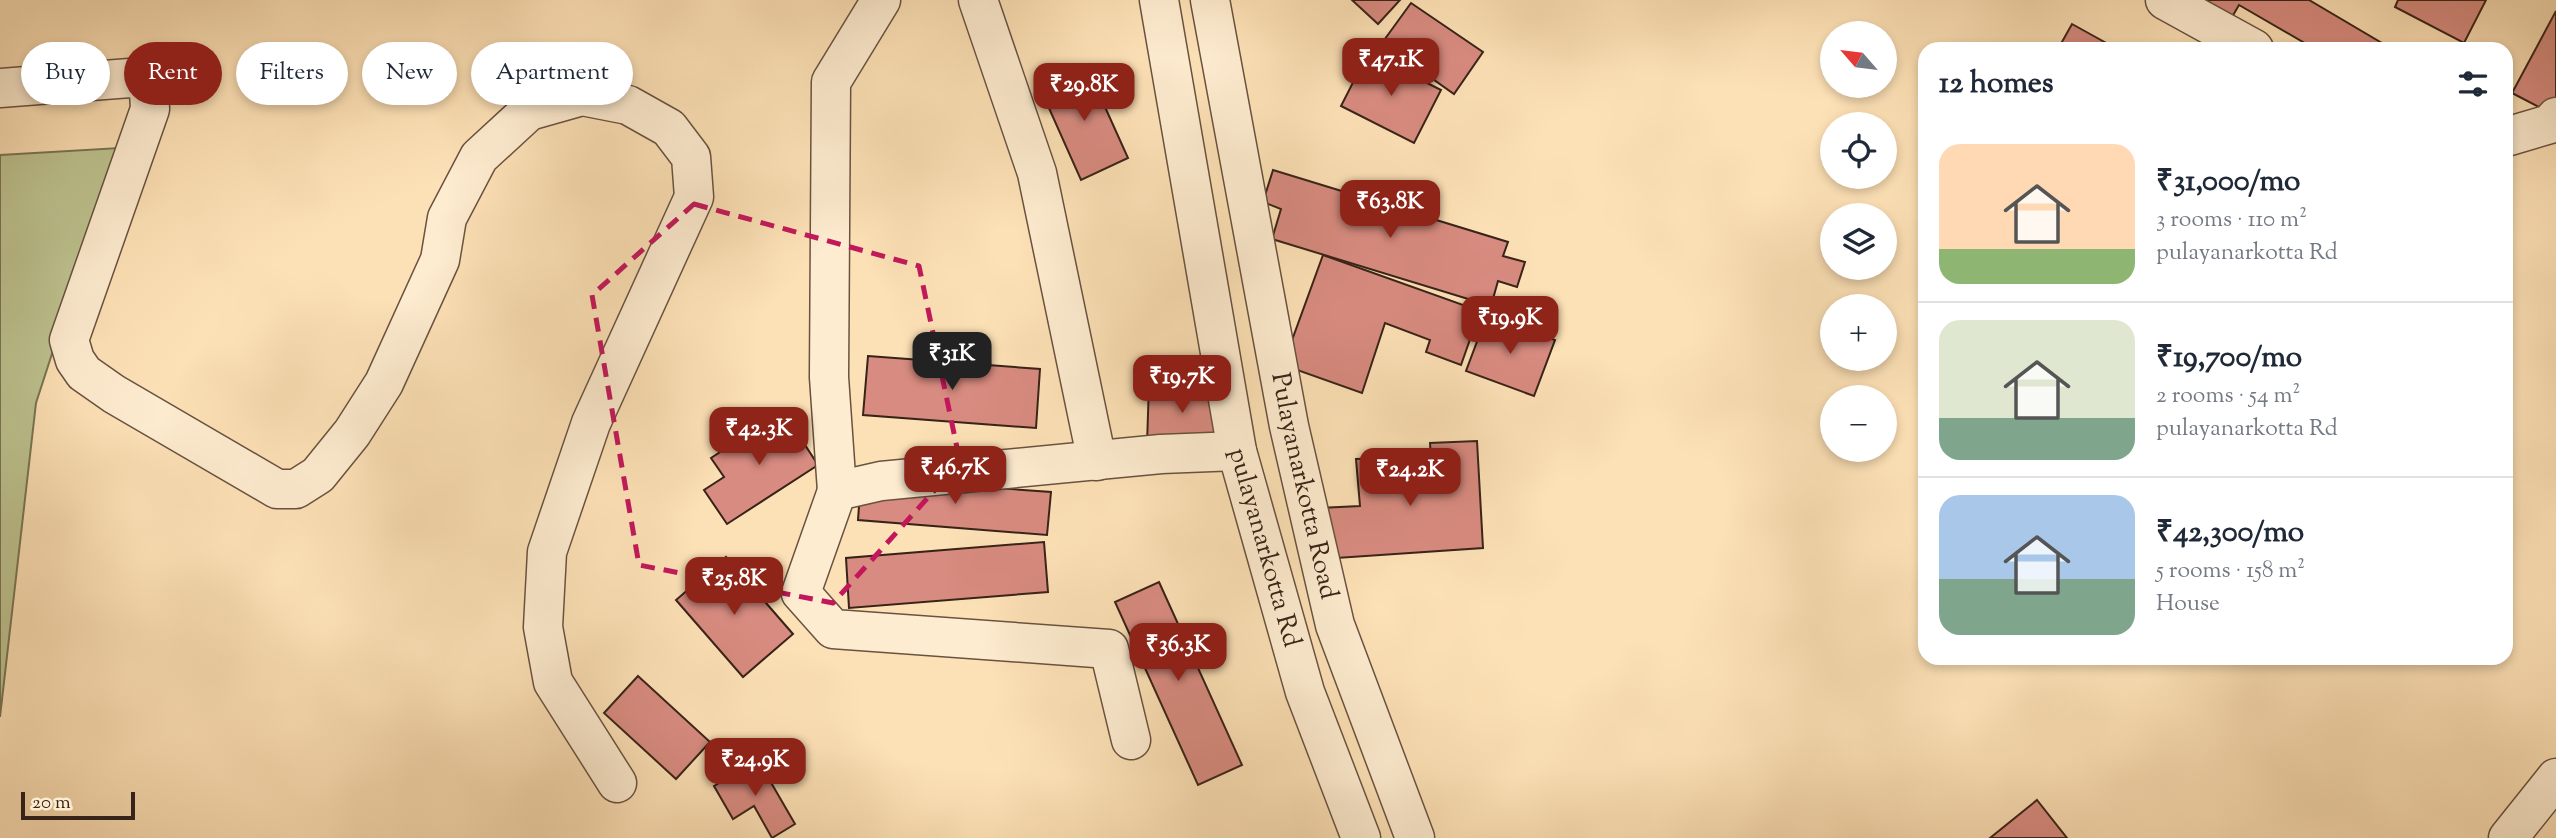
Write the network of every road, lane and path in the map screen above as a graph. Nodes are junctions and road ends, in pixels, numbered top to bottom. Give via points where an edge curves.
1 (881, 0) edge
2 (978, 0) edge
3 (1159, 0) edge
4 (1210, 0) edge
5 (2165, 0) edge
6 (2241, 42) edge
7 (0, 88) edge
8 (2554, 123) edge
9 (2513, 135) edge
10 (1237, 451) junction
11 (1097, 461) junction
12 (837, 491) junction
13 (1131, 740) dead end
14 (2556, 778) edge
15 (617, 783) dead end
16 (1361, 838) edge
17 (1415, 838) edge
18 (2508, 838) edge

1 - 12 street via 831,82 829,377
2 - 11 street via 1037,173
3 - 10 street, pulayanarkotta Rd
4 - 17 street, Pulayanarkotta Road via 1289,426 1335,625
5 - 6 street
7 - 15 street via 130,78 143,81 150,110 69,340 75,360 84,373 114,394 277,489 296,489 318,475 352,433 384,383 440,260 447,218 479,157 528,111 582,96 628,105 669,128 691,157 694,197 591,424 547,552 544,583 543,627 553,682
8 - 9 street
10 - 11 street
10 - 16 street, pulayanarkotta Rd via 1305,692
11 - 12 street via 881,481
12 - 13 street via 801,593 833,629 1109,649
14 - 18 street

